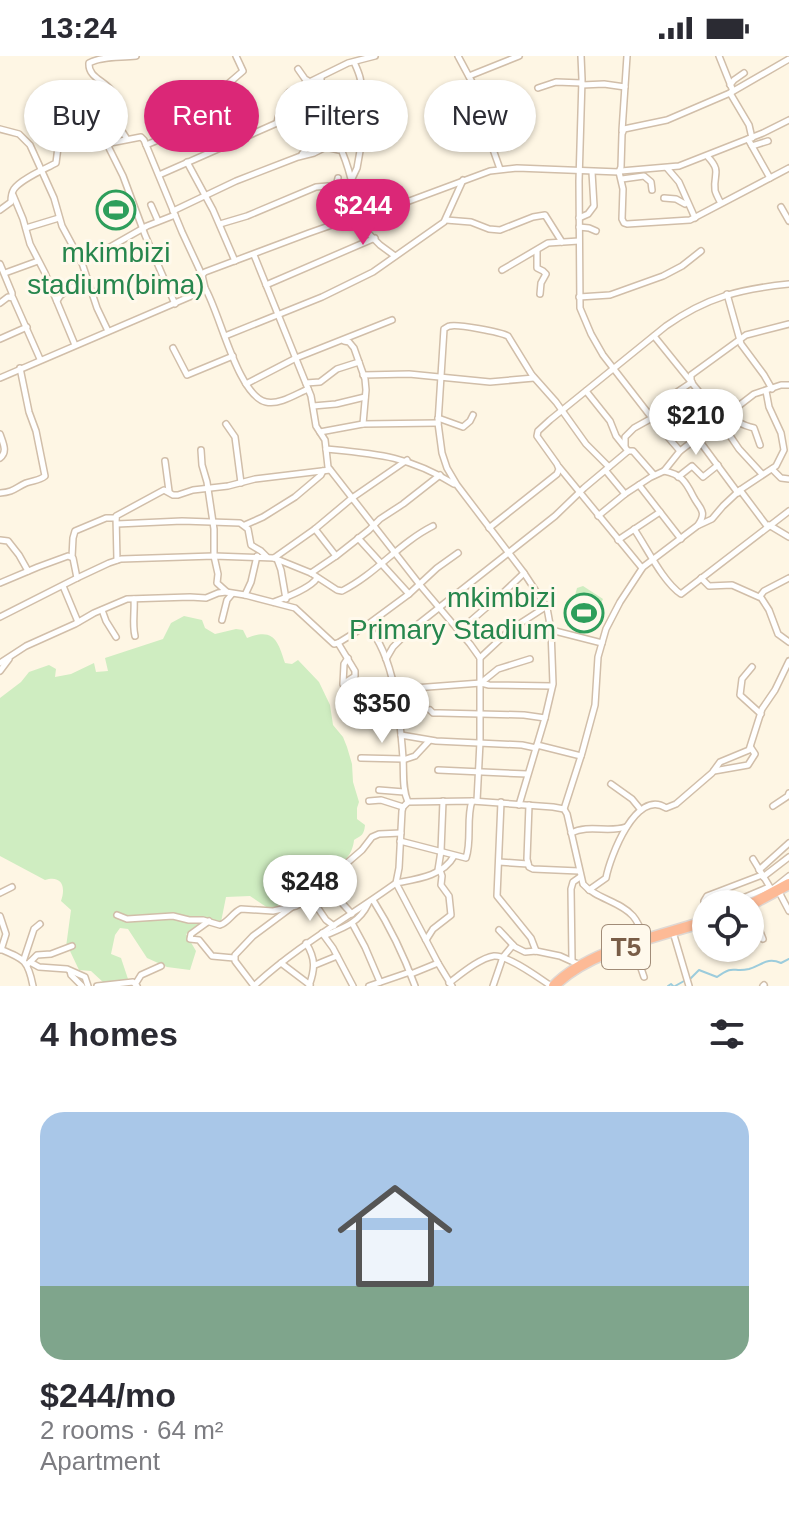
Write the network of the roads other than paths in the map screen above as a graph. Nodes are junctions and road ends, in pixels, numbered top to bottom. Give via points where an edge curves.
1 (136, 56) edge
2 (236, 56) edge
3 (375, 56) edge
4 (458, 56) edge
5 (519, 56) edge
6 (581, 56) edge
7 (627, 56) edge
8 (719, 56) edge
9 (789, 59) edge
10 (353, 60) edge
11 (298, 69) dead end
12 (744, 73) dead end
13 (469, 76) junction
14 (321, 77) junction
15 (99, 80) edge
16 (233, 80) edge
17 (307, 80) edge
18 (314, 80) edge
19 (321, 80) edge
20 (360, 80) edge
21 (582, 84) junction
22 (625, 87) junction
23 (538, 88) dead end
24 (731, 90) junction
25 (789, 120) edge
26 (275, 124) edge
27 (0, 129) edge
28 (622, 131) junction
29 (750, 138) junction
30 (768, 141) dead end
31 (752, 146) junction
32 (57, 152) edge
33 (111, 152) edge
34 (149, 152) edge
35 (304, 152) edge
36 (316, 152) edge
37 (341, 152) edge
38 (360, 152) edge
39 (298, 157) junction
40 (707, 157) junction
41 (187, 162) junction
42 (667, 168) junction
43 (789, 168) edge
44 (500, 169) junction
45 (41, 170) junction
46 (579, 172) junction
47 (592, 172) junction
48 (621, 174) junction
49 (159, 175) junction
50 (770, 178) junction
51 (463, 180) junction
52 (350, 183) junction
53 (336, 185) junction
54 (652, 190) dead end
55 (12, 194) junction
56 (205, 196) junction
57 (664, 198) dead end
58 (721, 203) junction
59 (151, 205) dead end
60 (340, 205) junction
61 (690, 206) junction
62 (781, 207) dead end
63 (0, 210) edge
64 (174, 213) junction
65 (59, 218) junction
66 (355, 218) junction
67 (579, 218) junction
68 (695, 218) junction
69 (346, 220) junction
70 (446, 220) junction
71 (158, 221) junction
72 (789, 221) edge
73 (220, 224) junction
74 (357, 227) junction
75 (579, 227) junction
76 (26, 228) junction
77 (143, 228) junction
78 (596, 231) dead end
79 (375, 238) junction
80 (579, 241) junction
81 (562, 242) junction
82 (537, 250) junction
83 (701, 251) dead end
84 (254, 255) junction
85 (395, 256) junction
86 (38, 261) junction
87 (235, 261) junction
88 (82, 263) junction
89 (0, 264) edge
90 (502, 270) dead end
91 (5, 273) junction
92 (202, 275) junction
93 (87, 279) junction
94 (789, 284) edge
95 (266, 285) junction
96 (205, 288) junction
97 (540, 294) dead end
98 (727, 294) junction
99 (12, 297) junction
100 (579, 297) junction
101 (57, 301) junction
102 (0, 303) edge
103 (175, 304) junction
104 (278, 315) junction
105 (392, 320) dead end
106 (789, 324) edge
107 (27, 327) junction
108 (108, 331) junction
109 (225, 336) junction
110 (654, 336) junction
111 (0, 339) edge
112 (740, 340) junction
113 (341, 341) junction
114 (75, 345) junction
115 (173, 348) dead end
116 (233, 356) junction
117 (296, 358) junction
118 (40, 359) junction
119 (359, 362) junction
120 (20, 368) junction
121 (614, 368) junction
122 (363, 375) junction
123 (0, 378) edge
124 (441, 378) junction
125 (535, 378) junction
126 (690, 378) junction
127 (246, 384) junction
128 (307, 386) junction
129 (787, 386) edge
130 (769, 390) junction
131 (586, 391) junction
132 (677, 392) dead end
133 (365, 397) junction
134 (313, 406) junction
135 (562, 411) junction
136 (731, 413) junction
137 (473, 415) dead end
138 (652, 418) junction
139 (438, 420) junction
140 (720, 420) junction
141 (226, 424) dead end
142 (363, 424) junction
143 (320, 432) junction
144 (0, 434) edge
145 (698, 438) junction
146 (760, 445) dead end
147 (326, 449) junction
148 (627, 449) junction
149 (787, 449) edge
150 (201, 450) dead end
151 (680, 451) junction
152 (0, 458) edge
153 (407, 460) junction
154 (165, 461) dead end
155 (718, 465) junction
156 (558, 467) junction
157 (607, 469) junction
158 (772, 469) junction
159 (326, 471) junction
160 (664, 471) junction
161 (307, 473) junction
162 (762, 474) junction
163 (440, 475) junction
164 (654, 475) junction
165 (678, 477) junction
166 (789, 479) edge
167 (313, 481) junction
168 (241, 483) junction
169 (457, 485) junction
170 (639, 485) junction
171 (208, 489) junction
172 (169, 492) junction
173 (580, 492) junction
174 (739, 492) junction
175 (0, 493) edge
176 (625, 494) junction
177 (352, 498) junction
178 (131, 508) junction
179 (789, 511) edge
180 (660, 512) junction
181 (598, 516) junction
182 (116, 521) junction
183 (136, 523) junction
184 (212, 523) junction
185 (245, 525) junction
186 (373, 526) junction
187 (433, 526) dead end
188 (697, 526) junction
189 (768, 526) junction
190 (489, 528) junction
191 (315, 529) junction
192 (634, 529) junction
193 (789, 537) edge
194 (358, 538) junction
195 (681, 539) junction
196 (0, 540) edge
197 (618, 540) junction
198 (394, 552) junction
199 (458, 553) dead end
200 (507, 553) junction
201 (214, 556) junction
202 (257, 556) junction
203 (336, 556) junction
204 (72, 557) junction
205 (273, 558) junction
206 (117, 560) junction
207 (655, 560) junction
208 (383, 563) junction
209 (642, 568) junction
210 (28, 571) junction
211 (311, 573) junction
212 (524, 573) junction
213 (77, 578) junction
214 (317, 578) junction
215 (701, 578) junction
216 (789, 578) edge
217 (0, 583) edge
218 (420, 585) junction
219 (63, 586) junction
220 (230, 593) junction
221 (409, 594) junction
222 (245, 595) junction
223 (285, 597) junction
224 (760, 597) junction
225 (134, 599) junction
226 (273, 602) junction
227 (291, 606) junction
228 (547, 606) junction
229 (439, 607) junction
230 (102, 610) junction
231 (0, 617) edge
232 (222, 620) dead end
233 (78, 622) junction
234 (367, 625) junction
235 (551, 630) junction
236 (459, 631) junction
237 (135, 636) dead end
238 (116, 637) dead end
239 (789, 642) edge
240 (338, 643) junction
241 (602, 643) junction
242 (12, 656) junction
243 (348, 658) junction
244 (480, 658) junction
245 (386, 659) junction
246 (530, 659) dead end
247 (789, 661) edge
248 (0, 663) edge
249 (752, 667) dead end
250 (0, 671) edge
251 (481, 683) junction
252 (344, 685) junction
253 (552, 686) junction
254 (396, 697) junction
255 (430, 710) dead end
256 (480, 713) junction
257 (761, 714) junction
258 (545, 718) junction
259 (399, 720) junction
260 (401, 735) junction
261 (429, 741) junction
262 (480, 742) junction
263 (536, 746) junction
264 (751, 748) junction
265 (581, 756) junction
266 (361, 758) dead end
267 (403, 759) junction
268 (438, 770) dead end
269 (713, 771) junction
270 (478, 772) junction
271 (527, 774) junction
272 (611, 784) dead end
273 (379, 790) dead end
274 (789, 790) edge
275 (404, 792) junction
276 (369, 801) dead end
277 (443, 801) junction
278 (474, 801) junction
279 (501, 802) junction
280 (406, 804) junction
281 (519, 805) junction
282 (529, 805) junction
283 (773, 806) dead end
284 (564, 809) junction
285 (641, 810) junction
286 (627, 826) junction
287 (401, 833) junction
288 (571, 833) junction
289 (400, 841) junction
290 (789, 843) edge
291 (441, 851) junction
292 (454, 856) junction
293 (789, 857) edge
294 (753, 859) dead end
295 (499, 862) junction
296 (528, 864) junction
297 (440, 872) junction
298 (580, 874) junction
299 (761, 874) junction
300 (789, 876) edge
301 (396, 883) junction
302 (789, 884) edge
303 (12, 887) dead end
304 (589, 890) junction
305 (722, 890) edge
306 (773, 890) junction
307 (0, 893) edge
308 (764, 893) edge
309 (764, 896) edge
310 (311, 898) junction
311 (341, 902) dead end
312 (371, 902) junction
313 (292, 907) junction
314 (789, 911) edge
315 (352, 914) junction
316 (117, 915) dead end
317 (0, 916) edge
318 (209, 921) junction
319 (352, 923) junction
320 (40, 924) dead end
321 (334, 926) junction
322 (692, 926) edge
323 (499, 930) dead end
324 (673, 932) junction
325 (323, 934) junction
326 (426, 940) junction
327 (645, 941) junction
328 (306, 943) junction
329 (513, 945) junction
330 (633, 945) junction
331 (72, 946) dead end
332 (1, 950) edge
333 (536, 951) junction
334 (337, 956) junction
335 (503, 957) junction
336 (234, 958) junction
337 (27, 962) junction
338 (281, 963) junction
339 (438, 963) junction
340 (576, 963) junction
341 (315, 965) junction
342 (161, 966) dead end
343 (411, 973) junction
344 (644, 977) dead end
345 (380, 982) junction
346 (450, 984) edge
347 (137, 985) edge
348 (494, 985) edge
349 (689, 985) edge
350 (33, 986) edge
351 (85, 986) edge
352 (97, 986) edge
353 (310, 986) edge
354 (353, 986) edge
355 (369, 986) edge
356 (415, 986) edge
357 (552, 986) edge

1 - 15 street via 89,63
2 - 16 street via 243,71
3 - 10 street
4 - 13 street
5 - 13 street
6 - 21 street
7 - 22 street
8 - 24 street
9 - 24 street
10 - 14 street
10 - 20 street
11 - 17 street
12 - 24 street
13 - 44 street
14 - 18 street
14 - 19 street
21 - 22 street
21 - 23 street via 556,82
21 - 46 street
22 - 28 street
24 - 28 street via 667,120
24 - 29 street
25 - 29 street
26 - 41 street
27 - 45 street via 27,140
28 - 48 street
29 - 31 street
29 - 40 street
30 - 31 street
31 - 50 street
32 - 45 street via 56,162
33 - 77 street
34 - 49 street
35 - 39 street
36 - 39 street
37 - 52 street
38 - 52 street
39 - 56 street
40 - 42 street
40 - 58 street via 717,173 715,190
41 - 49 street
41 - 56 street
42 - 48 street
42 - 61 street
43 - 50 street
44 - 46 street
44 - 51 street
45 - 55 street
45 - 65 street
46 - 47 street
46 - 67 street
47 - 48 street
47 - 67 street via 594,206
48 - 54 street via 644,176
48 - 68 street via 625,223
49 - 64 street
50 - 58 street
51 - 66 street
51 - 70 street
52 - 53 street
52 - 60 street
53 - 60 street
53 - 73 street via 316,187
55 - 63 street
55 - 76 street
56 - 64 street
56 - 73 street
57 - 61 street
58 - 68 street
59 - 71 street
60 - 69 street
61 - 68 street
62 - 72 street
64 - 71 street
64 - 92 street
65 - 76 street
65 - 88 street
66 - 69 street
66 - 74 street
67 - 75 street
69 - 74 street
69 - 84 street
70 - 81 street via 500,230 545,215
70 - 85 street
71 - 77 street
73 - 87 street
74 - 79 street
75 - 78 street
75 - 80 street
76 - 86 street
77 - 88 street
77 - 103 street
79 - 85 street
79 - 95 street
80 - 81 street
80 - 100 street
81 - 82 street
82 - 90 street
82 - 97 street via 537,268 546,274
83 - 100 street via 663,276 610,295
84 - 87 street
84 - 95 street
85 - 104 street via 365,277
86 - 91 street
86 - 101 street
87 - 92 street
88 - 93 street
89 - 91 street
91 - 99 street
92 - 96 street
93 - 101 street
93 - 108 street
94 - 98 street
95 - 104 street
96 - 103 street
96 - 109 street
98 - 110 street
98 - 112 street
99 - 102 street
99 - 107 street
100 - 121 street via 591,334
101 - 114 street
103 - 108 street
104 - 109 street
104 - 117 street
105 - 113 street
106 - 112 street
107 - 111 street
107 - 118 street
108 - 114 street
109 - 116 street
110 - 121 street
110 - 126 street
112 - 126 street
112 - 130 street
113 - 117 street
113 - 119 street via 351,344
114 - 118 street
115 - 116 street via 187,375
116 - 127 street
117 - 127 street
117 - 128 street
118 - 120 street
119 - 122 street
119 - 128 street
120 - 123 street
120 - 175 street via 45,476
121 - 131 street
121 - 138 street
122 - 124 street
122 - 133 street
124 - 125 street
124 - 125 street via 442,333 450,326 504,334
124 - 139 street
125 - 135 street
126 - 132 street
126 - 140 street
127 - 128 street via 269,402
128 - 134 street
129 - 130 street
130 - 136 street via 754,394
130 - 149 street via 769,407
131 - 135 street
131 - 148 street
133 - 134 street
133 - 142 street
134 - 143 street
135 - 156 street via 537,436
135 - 157 street
136 - 140 street
136 - 146 street via 739,423 753,427
137 - 139 street via 463,427
138 - 148 street via 625,437
138 - 151 street
139 - 142 street
139 - 169 street via 444,460
140 - 145 street
140 - 162 street
141 - 168 street via 235,437
142 - 143 street
143 - 147 street
144 - 152 street via 5,450
145 - 151 street
145 - 155 street
147 - 153 street
147 - 159 street
148 - 157 street
148 - 164 street
149 - 158 street
150 - 171 street
151 - 160 street
153 - 163 street
153 - 177 street
154 - 172 street
155 - 165 street via 703,477 692,466
155 - 174 street
156 - 173 street
156 - 190 street via 553,478
157 - 173 street
157 - 176 street
158 - 162 street
158 - 166 street
159 - 161 street
159 - 167 street
159 - 177 street
160 - 164 street
160 - 165 street
161 - 167 street
161 - 168 street
162 - 174 street
163 - 169 street
163 - 186 street
164 - 170 street
165 - 188 street via 701,507
167 - 185 street
168 - 171 street
169 - 190 street
170 - 176 street
170 - 180 street
171 - 172 street
171 - 184 street
172 - 178 street
173 - 181 street
173 - 200 street
174 - 188 street
174 - 189 street
176 - 181 street
177 - 186 street
177 - 191 street
178 - 182 street
178 - 183 street
179 - 189 street
180 - 192 street
180 - 195 street
181 - 197 street
182 - 183 street
182 - 204 street via 106,518 75,531
182 - 206 street
183 - 184 street
184 - 185 street
184 - 201 street
185 - 205 street via 250,544
186 - 194 street
186 - 198 street
187 - 198 street
188 - 195 street
189 - 193 street
189 - 215 street
190 - 200 street
191 - 203 street
191 - 205 street
192 - 197 street
192 - 207 street
194 - 203 street
194 - 208 street
195 - 207 street
196 - 210 street via 8,541
197 - 209 street
198 - 208 street
198 - 218 street
199 - 218 street
200 - 212 street
200 - 229 street
201 - 202 street
201 - 206 street
201 - 220 street via 217,583
202 - 205 street
202 - 222 street
203 - 211 street
204 - 210 street
204 - 213 street
205 - 211 street
205 - 223 street via 281,570
206 - 213 street
207 - 209 street
207 - 215 street via 680,594
208 - 214 street via 342,591
208 - 221 street
209 - 241 street
210 - 217 street
211 - 214 street
212 - 228 street
212 - 236 street
213 - 219 street
214 - 223 street via 310,587
215 - 224 street via 709,586 732,585
216 - 224 street
218 - 221 street
218 - 229 street
219 - 231 street
219 - 233 street
220 - 222 street
220 - 225 street
220 - 232 street
221 - 234 street
222 - 226 street
223 - 226 street
223 - 227 street
224 - 239 street via 778,634
225 - 230 street
225 - 237 street
226 - 227 street
227 - 240 street
228 - 235 street
228 - 244 street
229 - 236 street
229 - 245 street
230 - 233 street
230 - 238 street
233 - 242 street
234 - 240 street
234 - 245 street
235 - 241 street
235 - 253 street
236 - 244 street
240 - 243 street
241 - 265 street via 595,705
242 - 248 street
242 - 250 street
243 - 252 street
243 - 252 street via 356,674
244 - 251 street
245 - 254 street
246 - 251 street via 498,669
247 - 257 street
249 - 257 street via 740,692
251 - 253 street
251 - 254 street via 414,688
251 - 256 street
252 - 259 street via 367,719
253 - 258 street
254 - 259 street
255 - 256 street
256 - 258 street
256 - 262 street
257 - 264 street
258 - 263 street
259 - 260 street
260 - 261 street
260 - 267 street
261 - 262 street
261 - 267 street via 415,756
262 - 263 street
262 - 270 street
263 - 265 street
263 - 271 street
264 - 269 street via 720,762
264 - 269 street via 755,753 747,766
265 - 284 street
266 - 267 street
267 - 275 street
268 - 270 street
269 - 285 street via 673,806 653,804
270 - 271 street
270 - 278 street
271 - 281 street
272 - 285 street
273 - 275 street
274 - 283 street
275 - 280 street
276 - 280 street
277 - 278 street
277 - 280 street
277 - 291 street
278 - 279 street
278 - 292 street via 468,855
279 - 281 street
279 - 295 street
280 - 287 street
281 - 282 street
282 - 284 street
282 - 296 street
284 - 288 street
285 - 286 street
286 - 288 street
286 - 304 street via 606,878
287 - 289 street
287 - 310 street via 372,837 332,883
288 - 298 street
289 - 291 street
289 - 301 street
290 - 299 street
291 - 292 street
291 - 297 street
292 - 297 street
293 - 299 street
294 - 299 street
295 - 296 street
295 - 333 street via 497,896
296 - 298 street
297 - 301 street
297 - 326 street via 451,915
298 - 304 street
298 - 340 street via 571,889
299 - 305 street
299 - 306 street
300 - 306 street
301 - 312 street
301 - 326 street
302 - 306 highway
303 - 307 street
304 - 327 street via 633,916
306 - 308 street
306 - 309 highway
306 - 314 street
310 - 313 street
310 - 321 street
311 - 315 street
312 - 315 street
312 - 319 street
312 - 343 street
313 - 318 street via 241,909 222,925
313 - 336 street via 247,941
315 - 321 street
316 - 318 street
317 - 332 street via 6,934
318 - 336 street via 189,939 200,940 212,956
319 - 325 street
319 - 345 street
320 - 337 street via 34,929
321 - 325 street
322 - 324 highway, T5
323 - 329 street
324 - 327 highway, T5
324 - 349 street
325 - 328 street
325 - 334 street
326 - 339 street
327 - 330 highway, T5
328 - 338 street
328 - 341 street
329 - 333 street
329 - 335 street
330 - 340 highway, T5
330 - 344 street
331 - 337 street
332 - 337 street
333 - 340 street
334 - 341 street
334 - 354 street
335 - 346 street via 485,958
335 - 348 street
335 - 357 street
336 - 338 street via 254,986
337 - 350 street
337 - 351 street via 64,968
338 - 353 street
339 - 343 street
339 - 346 street
340 - 357 highway, T5
341 - 353 street
342 - 347 street via 141,975
343 - 345 street
343 - 356 street
345 - 355 street
347 - 352 street

